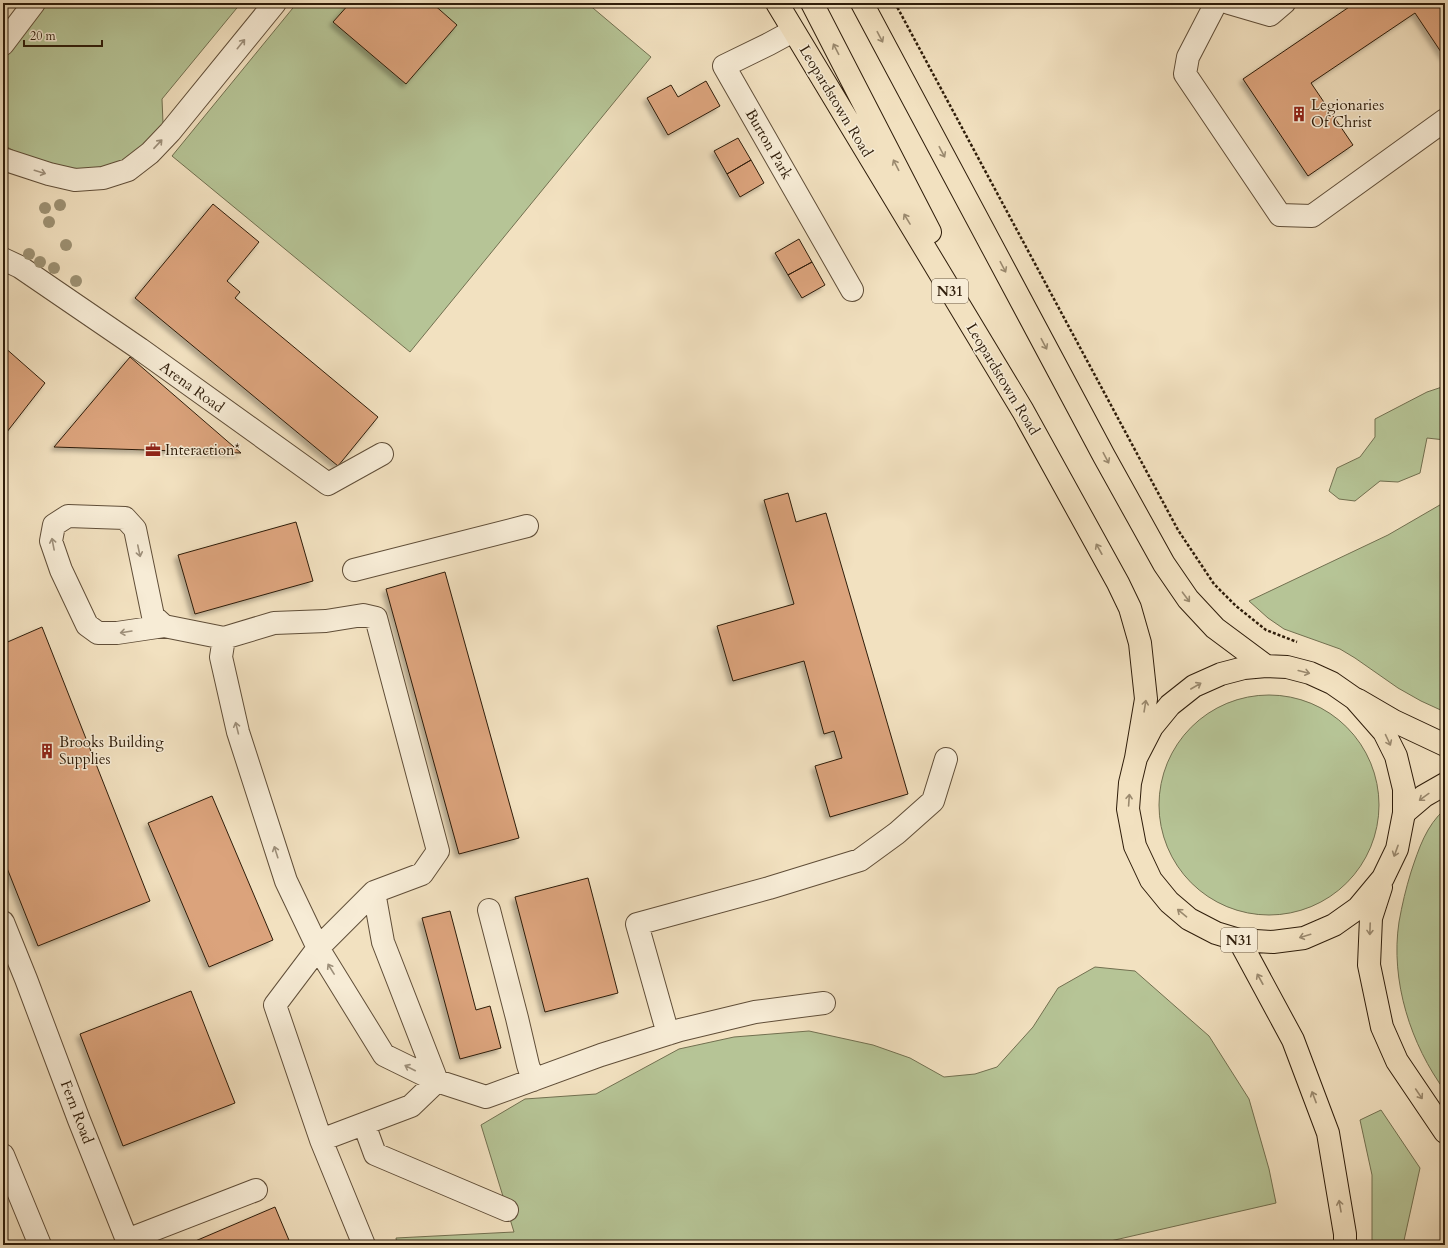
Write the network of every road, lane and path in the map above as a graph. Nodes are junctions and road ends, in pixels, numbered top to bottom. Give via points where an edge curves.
1 (34, 3) edge
2 (274, 3) edge
3 (777, 3) edge
4 (812, 3) edge
5 (862, 3) edge
6 (895, 3) edge
7 (1216, 3) edge
8 (1229, 3) edge
9 (1284, 3) edge
10 (793, 30) junction
11 (3, 44) edge
12 (1445, 120) edge
13 (3, 159) edge
14 (3, 259) edge
15 (852, 290) dead end
16 (1023, 411) junction
17 (382, 454) dead end
18 (527, 526) dead end
19 (354, 570) dead end
20 (164, 626) junction
21 (224, 638) junction
22 (1302, 644) dead end
23 (1266, 666) junction
24 (1355, 699) junction
25 (1445, 745) edge
26 (1136, 758) junction
27 (946, 759) dead end
28 (1445, 784) edge
29 (1404, 813) junction
30 (1383, 878) junction
31 (374, 892) junction
32 (489, 910) dead end
33 (3, 922) edge
34 (1239, 940) junction
35 (318, 948) junction
36 (824, 1003) dead end
37 (668, 1034) junction
38 (533, 1080) junction
39 (437, 1082) junction
40 (364, 1124) junction
41 (1445, 1132) edge
42 (321, 1140) junction
43 (3, 1155) edge
44 (256, 1190) dead end
45 (506, 1210) dead end
46 (128, 1243) edge
47 (40, 1245) edge
48 (364, 1245) edge
49 (1345, 1245) edge

1 - 11 street
13 -> 2 street via 75,180 103,178 128,170 150,153 170,132
3 - 10 main road, Leopardstown Road / N31
16 -> 4 main road
5 -> 23 main road via 1164,564 1188,599 1215,628
6 - 22 path via 1178,530 1214,584 1236,606 1266,630
7 - 12 street via 1188,56 1185,74 1280,215 1312,216
8 - 9 street via 1270,15
10 - 15 street, Burton Park via 724,66
16 -> 10 main road, Leopardstown Road / N31
14 - 17 street, Arena Road via 20,267 140,349 328,484
26 -> 16 main road, Leopardstown Road / N31 via 1146,699 1140,642 1130,608
18 - 19 street
20 -> 20 street via 117,633 98,633 87,624 51,541 54,525 68,516 125,518 135,529 153,616
20 - 21 street
21 - 31 street via 274,623 363,615 376,618 438,851 422,874
35 -> 21 street via 286,881 238,732 221,657
23 -> 24 main road, Leopardstown Road / N31 via 1310,673 1332,682
26 -> 23 main road, Leopardstown Road / N31 via 1152,727 1170,705 1194,686 1221,674
24 - 25 main road, Leopardstown Road
24 -> 29 main road, Leopardstown Road / N31 via 1384,732 1396,756 1404,789
34 -> 26 main road, Leopardstown Road / N31 via 1216,933 1189,919 1169,902 1151,880 1135,846 1128,809 1130,783
27 - 37 street via 933,801 897,833 860,860 637,924
28 -> 29 main road via 1424,796
29 -> 30 main road, Leopardstown Road / N31 via 1397,849
30 -> 34 main road, Leopardstown Road / N31 via 1358,908 1334,925 1304,938 1273,942
30 -> 41 main road via 1371,918 1369,965 1382,1027 1397,1061
31 - 35 street
31 - 39 street via 383,942
32 - 38 street
33 - 46 street, Fern Road
49 -> 34 main road via 1328,1133 1293,1040
39 -> 35 street via 384,1055
35 - 42 street via 275,1005
36 - 37 street via 754,1012
37 - 38 street
38 - 39 street via 486,1097
39 - 40 street via 410,1106
40 - 42 street
40 - 45 street via 375,1154
42 - 48 street
43 - 47 street
44 - 46 street

